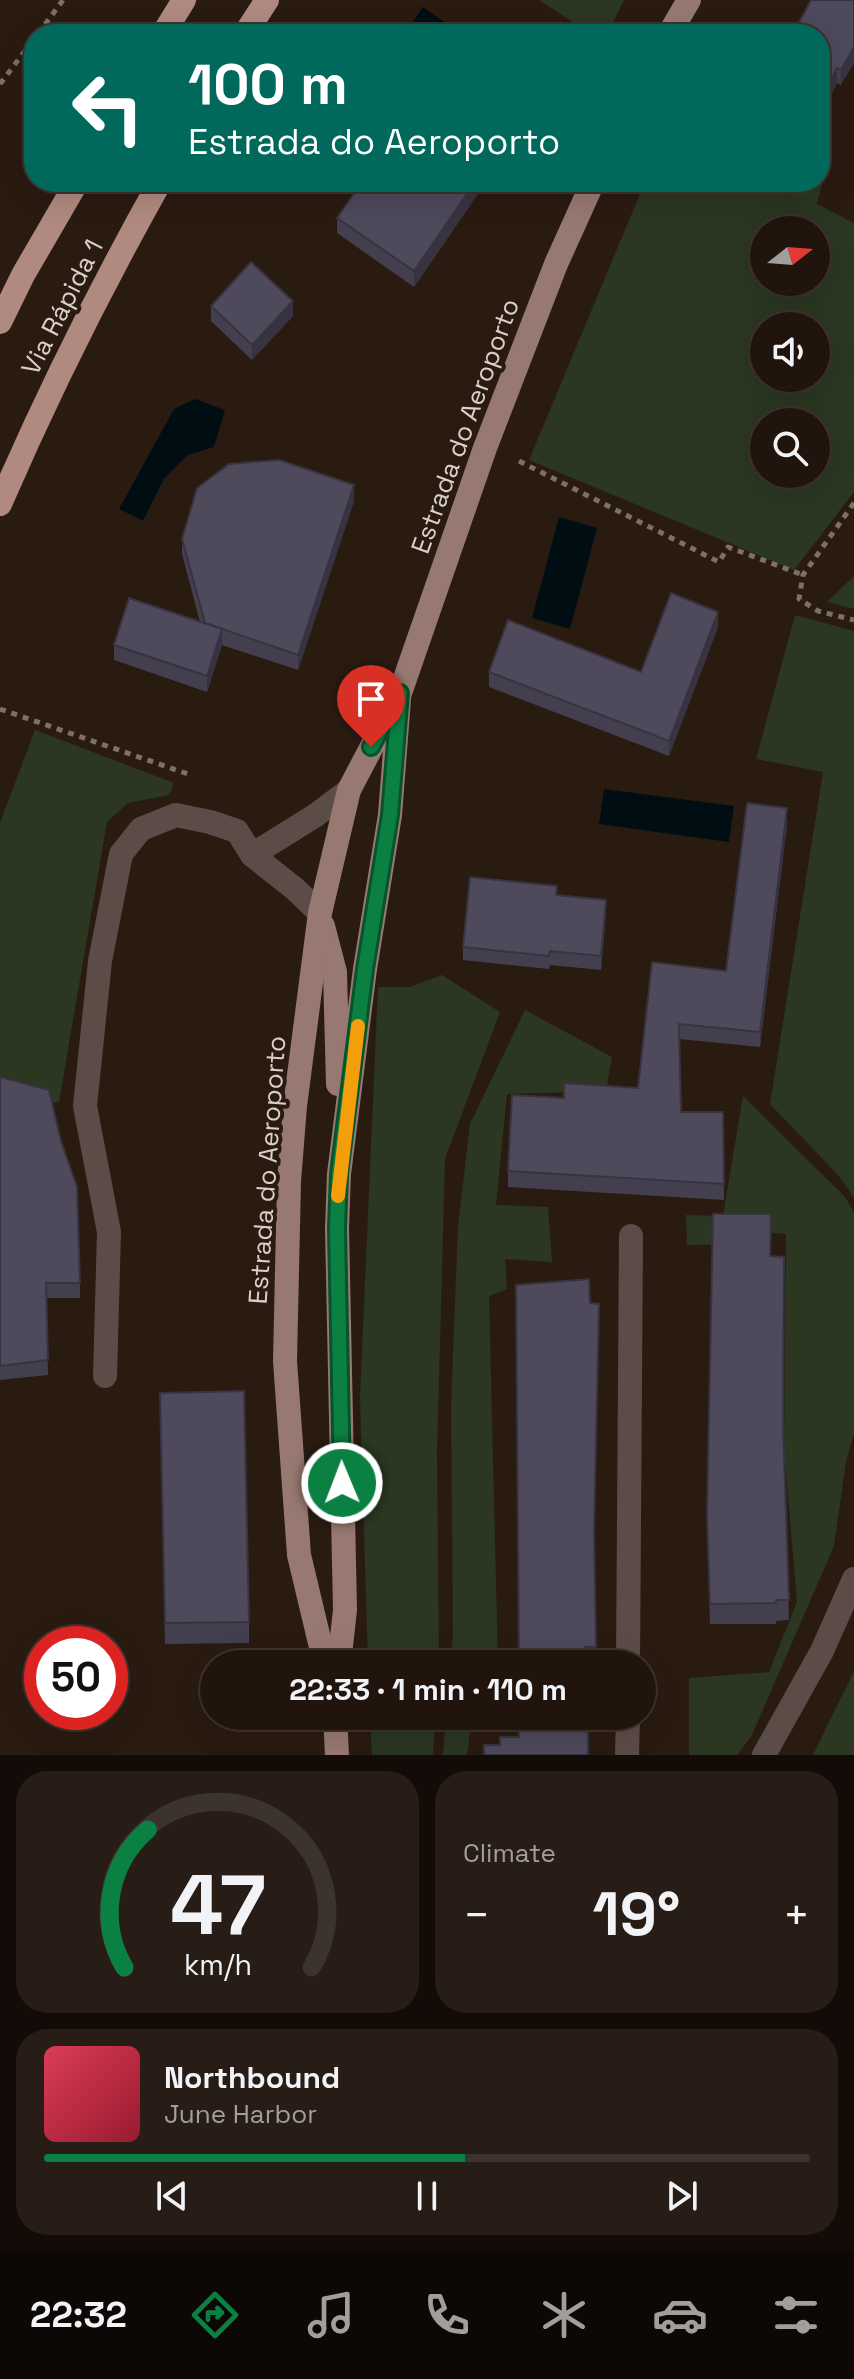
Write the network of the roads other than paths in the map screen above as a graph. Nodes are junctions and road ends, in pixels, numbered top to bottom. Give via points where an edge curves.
1 (184, 0) edge
2 (267, 0) edge
3 (689, 0) edge
4 (169, 24) edge
5 (251, 24) edge
6 (675, 24) edge
7 (71, 192) edge
8 (154, 192) edge
9 (588, 192) edge
10 (0, 322) edge
11 (0, 504) edge
12 (400, 693) junction
13 (349, 790) junction
14 (252, 855) junction
15 (320, 913) junction
16 (339, 1174) junction
17 (631, 1236) dead end
18 (105, 1376) dead end
19 (854, 1579) edge
20 (322, 1650) edge
21 (341, 1650) edge
22 (628, 1650) edge
23 (336, 1730) edge
24 (628, 1730) edge
25 (337, 1755) edge
26 (627, 1755) edge
27 (764, 1755) edge

1 - 4 highway
2 - 5 highway
3 - 6 main road
7 - 10 highway, Via Rápida 1
8 - 11 highway, Via Rápida 1 via 98,293
9 - 12 main road, Estrada do Aeroporto via 485,448
12 - 13 main road, Estrada do Aeroporto
12 - 16 main road, Estrada do Aeroporto via 390,815
13 - 14 street
13 - 15 main road, Estrada do Aeroporto
14 - 15 street
14 - 18 street via 237,831 176,815 141,829 121,854 100,961 85,1106 109,1232
15 - 16 main road via 335,972
15 - 20 main road, Estrada do Aeroporto via 295,1106 285,1361 299,1555
16 - 21 main road, Estrada do Aeroporto via 345,1610
17 - 22 street
19 - 27 street via 822,1651
23 - 25 main road
24 - 26 street

